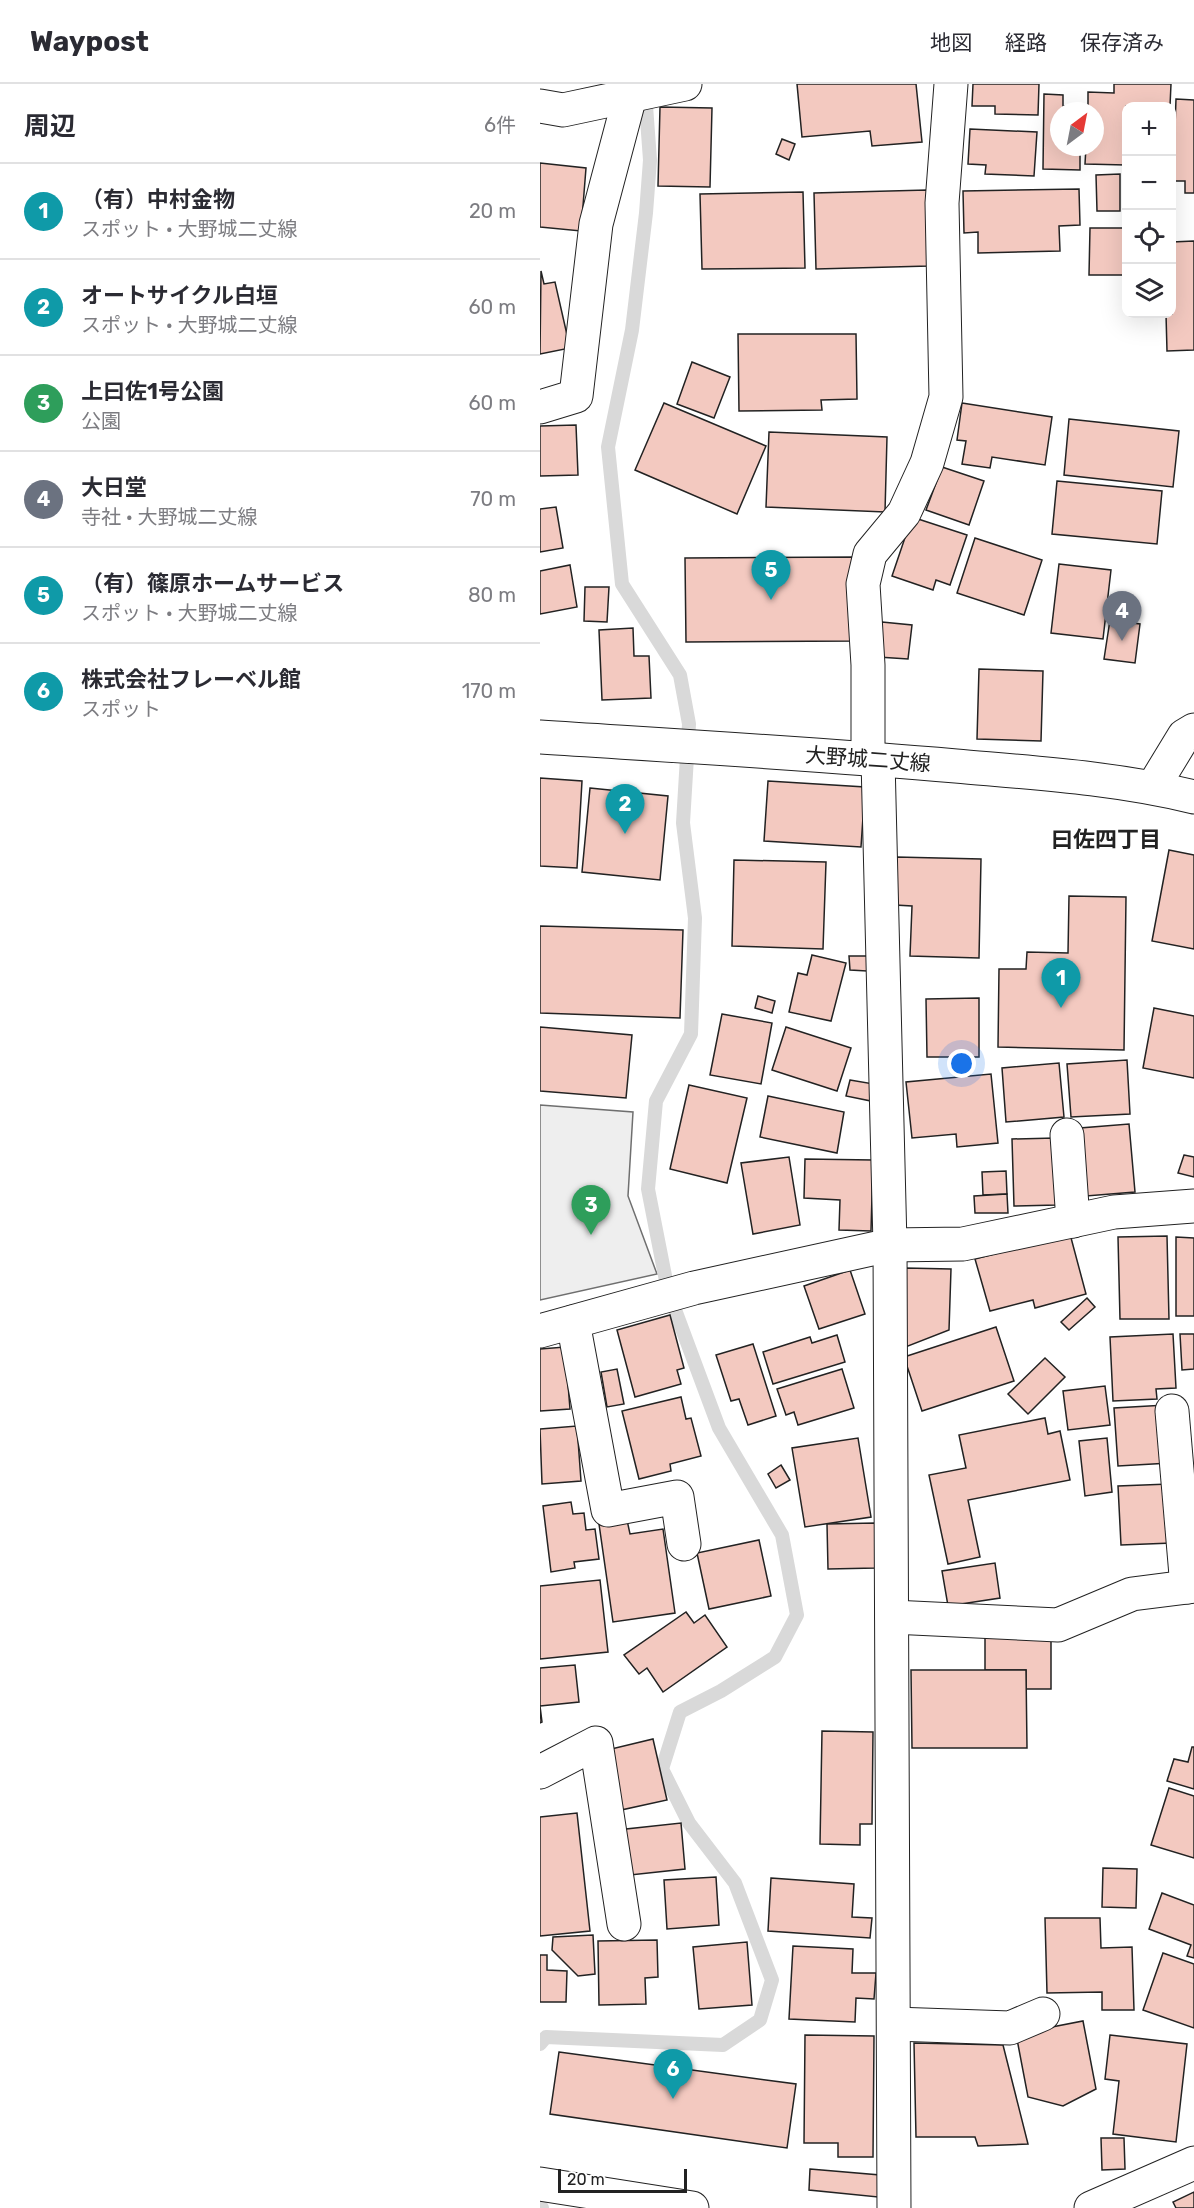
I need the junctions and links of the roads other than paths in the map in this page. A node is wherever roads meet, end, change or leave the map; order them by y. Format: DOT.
graph roads {
  1 [pos="685,84"];
  2 [pos="951,84"];
  3 [pos="589,94"];
  4 [pos="630,96"];
  5 [pos="540,106"];
  6 [pos="540,407"];
  7 [pos="1194,730"];
  8 [pos="540,737"];
  9 [pos="873,759"];
  10 [pos="1153,787"];
  11 [pos="1194,797"];
  12 [pos="1067,1135"];
  13 [pos="1194,1206"];
  14 [pos="1073,1221"];
  15 [pos="890,1245"];
  16 [pos="573,1322"];
  17 [pos="540,1330"];
  18 [pos="1172,1412"];
  19 [pos="684,1544"];
  20 [pos="1190,1587"];
  21 [pos="892,1617"];
  22 [pos="540,1772"];
  23 [pos="624,1924"];
  24 [pos="1043,2014"];
  25 [pos="894,2024"];
  26 [pos="1194,2163"];
  27 [pos="540,2184"];
  28 [pos="692,2208"];
  29 [pos="894,2208"];
  30 [pos="1091,2208"];
  1 -- 4 [label="street"];
  2 -- 9 [label="street"];
  3 -- 4 [label="street"];
  3 -- 5 [label="street"];
  4 -- 6 [label="street"];
  7 -- 10 [label="street"];
  8 -- 9 [label="street, 大野城二丈線"];
  9 -- 10 [label="street, 大野城二丈線"];
  9 -- 15 [label="street"];
  10 -- 11 [label="street, 大野城二丈線"];
  12 -- 14 [label="street"];
  13 -- 14 [label="street"];
  14 -- 15 [label="street"];
  15 -- 16 [label="street"];
  15 -- 21 [label="street"];
  16 -- 17 [label="street"];
  16 -- 19 [label="street"];
  18 -- 20 [label="street"];
  20 -- 21 [label="street"];
  21 -- 25 [label="street"];
  22 -- 23 [label="street"];
  24 -- 25 [label="street"];
  25 -- 29 [label="street"];
  26 -- 30 [label="street"];
  27 -- 28 [label="street"];
}
